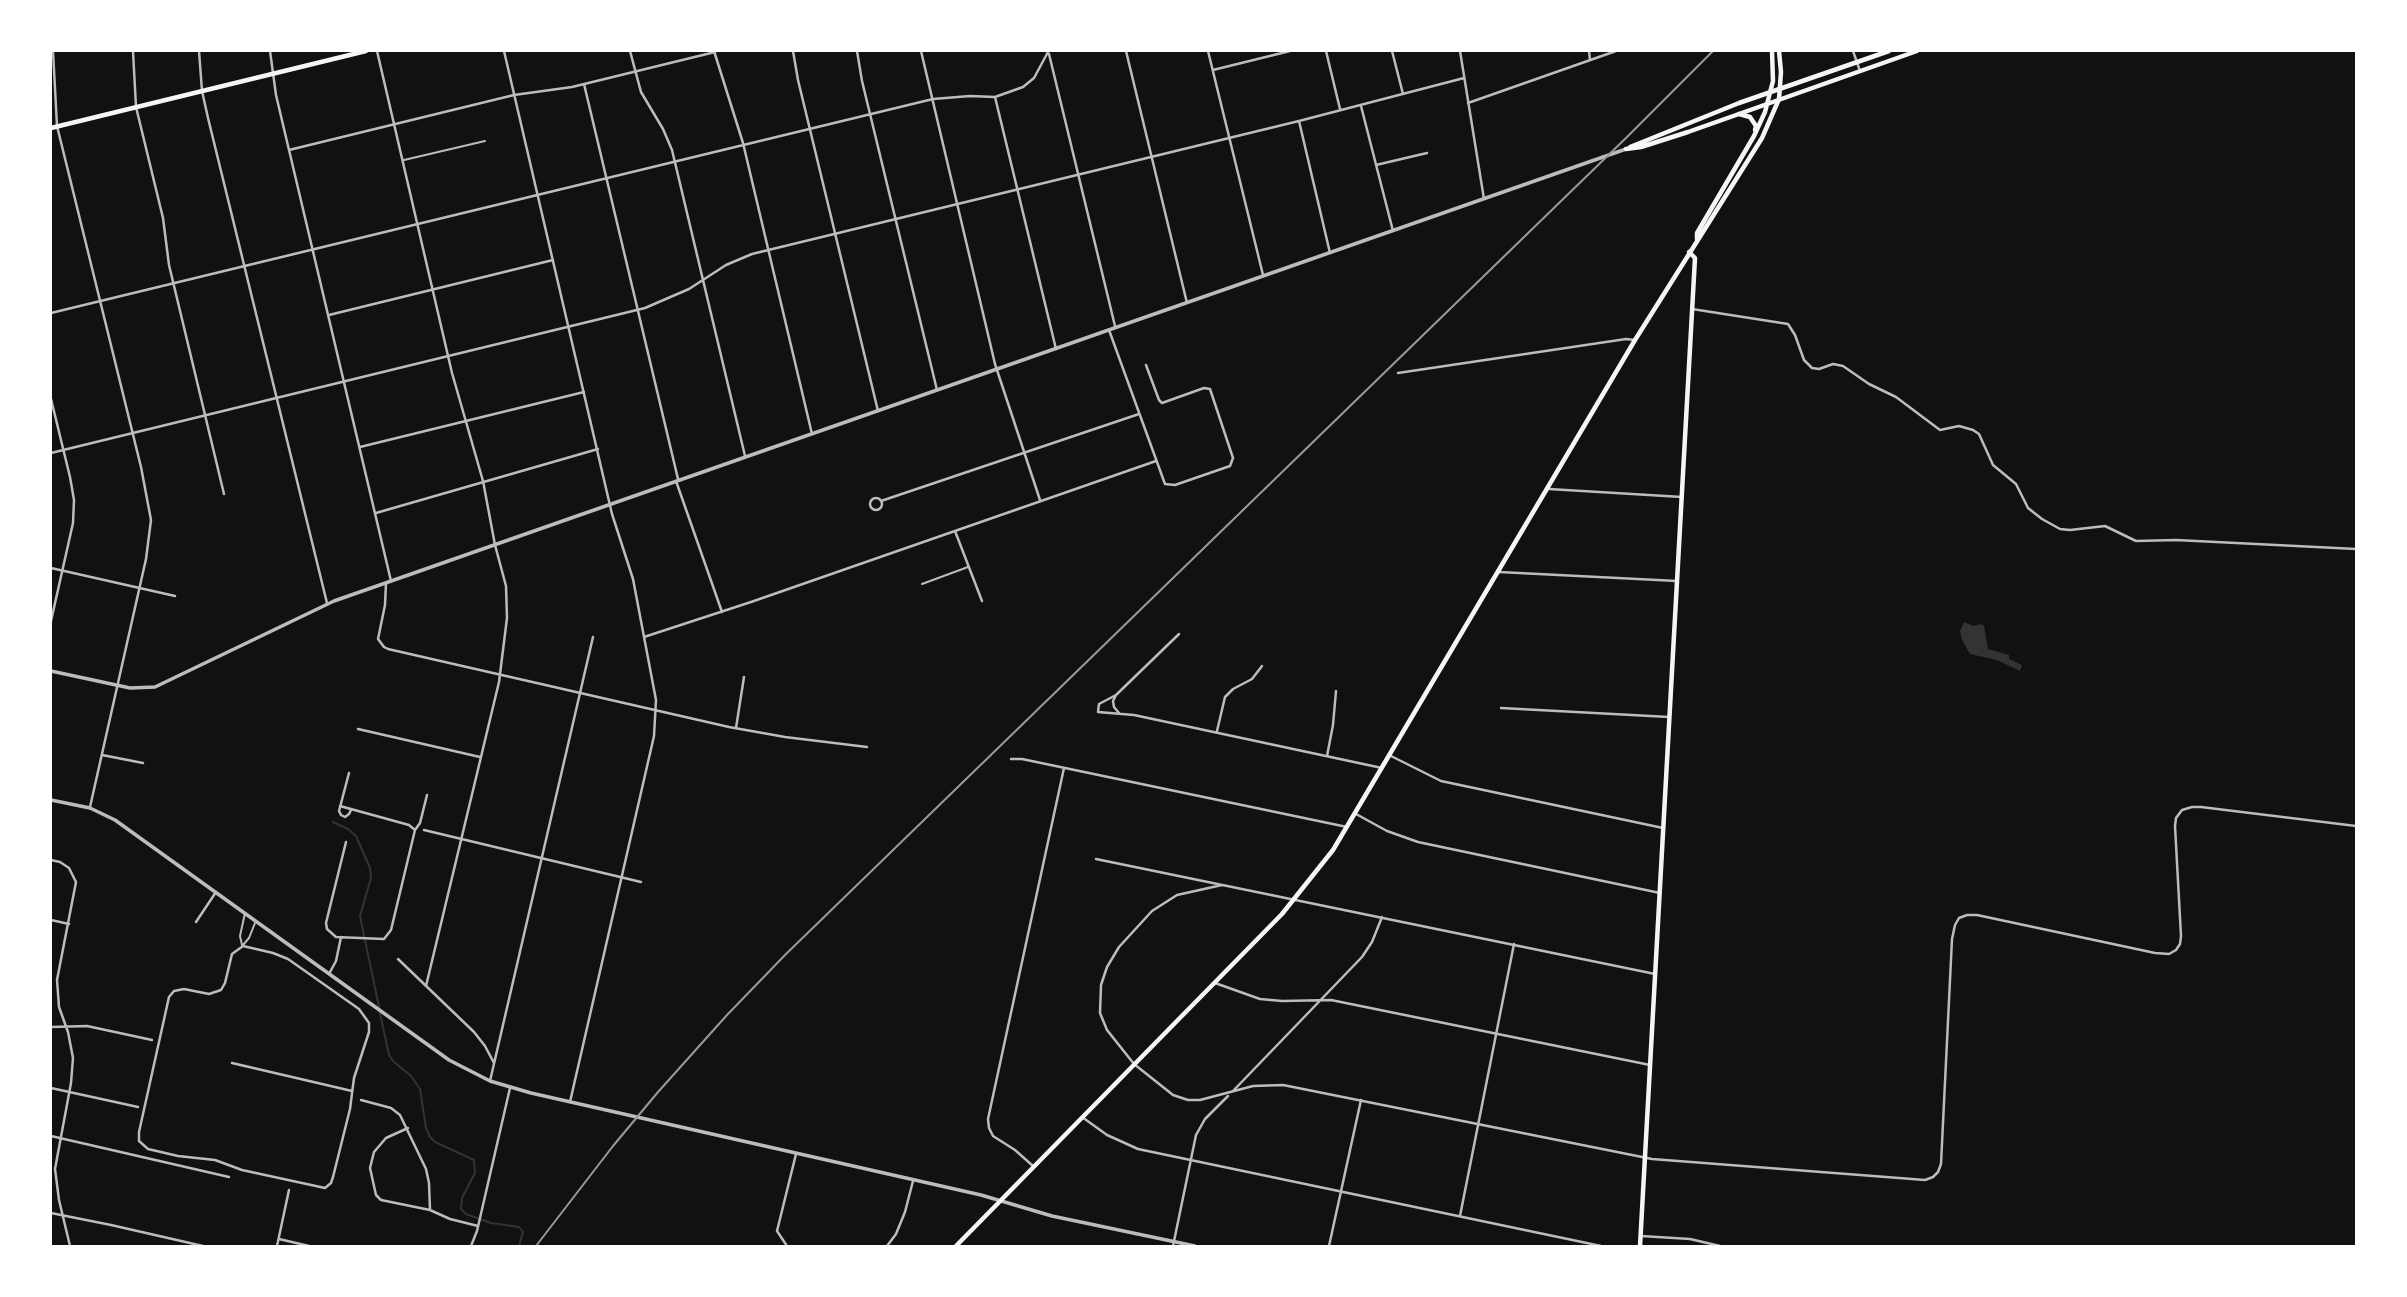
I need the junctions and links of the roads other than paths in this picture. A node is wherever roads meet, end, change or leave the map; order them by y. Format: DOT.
graph roads {
  1 [pos="53,51"];
  2 [pos="133,51"];
  3 [pos="199,51"];
  4 [pos="270,51"];
  5 [pos="366,51"];
  6 [pos="377,51"];
  7 [pos="503,51"];
  8 [pos="630,51"];
  9 [pos="715,51"];
  10 [pos="793,51"];
  11 [pos="858,51"];
  12 [pos="921,51"];
  13 [pos="1048,51"];
  14 [pos="1126,51"];
  15 [pos="1208,51"];
  16 [pos="1290,51"];
  17 [pos="1326,51"];
  18 [pos="1392,51"];
  19 [pos="1460,51"];
  20 [pos="1589,51"];
  21 [pos="1616,51"];
  22 [pos="1772,51"];
  23 [pos="1779,51"];
  24 [pos="1853,51"];
  25 [pos="1889,51"];
  26 [pos="1917,51"];
  27 [pos="1590,60"];
  28 [pos="1857,62"];
  29 [pos="1213,70"];
  30 [pos="635,72"];
  31 [pos="1860,72"];
  32 [pos="271,74"];
  33 [pos="1464,78"];
  34 [pos="584,84"];
  35 [pos="1780,89"];
  36 [pos="202,91"];
  37 [pos="1770,92"];
  38 [pos="1402,94"];
  39 [pos="514,95"];
  40 [pos="995,97"];
  41 [pos="930,99"];
  42 [pos="1779,99"];
  43 [pos="1468,103"];
  44 [pos="1768,104"];
  45 [pos="1361,106"];
  46 [pos="136,107"];
  47 [pos="1340,110"];
  48 [pos="870,114"];
  49 [pos="1739,114"];
  50 [pos="1299,121"];
  51 [pos="395,124"];
  52 [pos="57,126"];
  53 [pos="51,128"];
  54 [pos="809,130"];
  55 [pos="1754,136"];
  56 [pos="1229,138"];
  57 [pos="485,141"];
  58 [pos="743,145"];
  59 [pos="1626,149"];
  60 [pos="289,150"];
  61 [pos="1427,152"];
  62 [pos="1152,157"];
  63 [pos="403,160"];
  64 [pos="675,161"];
  65 [pos="1376,165"];
  66 [pos="1078,174"];
  67 [pos="606,178"];
  68 [pos="1017,189"];
  69 [pos="538,194"];
  70 [pos="1484,199"];
  71 [pos="956,204"];
  72 [pos="895,219"];
  73 [pos="419,223"];
  74 [pos="1393,231"];
  75 [pos="835,234"];
  76 [pos="1697,240"];
  77 [pos="312,249"];
  78 [pos="768,250"];
  79 [pos="1689,252"];
  80 [pos="1330,253"];
  81 [pos="553,260"];
  82 [pos="244,266"];
  83 [pos="1263,276"];
  84 [pos="703,280"];
  85 [pos="173,283"];
  86 [pos="434,289"];
  87 [pos="100,301"];
  88 [pos="1187,303"];
  89 [pos="1692,309"];
  90 [pos="638,310"];
  91 [pos="51,313"];
  92 [pos="328,315"];
  93 [pos="569,327"];
  94 [pos="1115,328"];
  95 [pos="1109,330"];
  96 [pos="1635,340"];
  97 [pos="1056,349"];
  98 [pos="449,356"];
  99 [pos="1146,365"];
  100 [pos="997,369"];
  101 [pos="1398,373"];
  102 [pos="344,382"];
  103 [pos="937,390"];
  104 [pos="584,392"];
  105 [pos="276,397"];
  106 [pos="51,399"];
  107 [pos="878,411"];
  108 [pos="1139,414"];
  109 [pos="204,415"];
  110 [pos="465,422"];
  111 [pos="132,433"];
  112 [pos="812,434"];
  113 [pos="359,447"];
  114 [pos="598,449"];
  115 [pos="63,450"];
  116 [pos="1025,452"];
  117 [pos="51,453"];
  118 [pos="746,457"];
  119 [pos="1156,461"];
  120 [pos="677,481"];
  121 [pos="483,482"];
  122 [pos="1548,489"];
  123 [pos="224,494"];
  124 [pos="1682,497"];
  125 [pos="881,502"];
  126 [pos="1041,502"];
  127 [pos="610,504"];
  128 [pos="375,513"];
  129 [pos="955,531"];
  130 [pos="495,545"];
  131 [pos="2356,549"];
  132 [pos="969,567"];
  133 [pos="51,568"];
  134 [pos="62,570"];
  135 [pos="1499,572"];
  136 [pos="1677,581"];
  137 [pos="388,582"];
  138 [pos="922,584"];
  139 [pos="140,588"];
  140 [pos="175,596"];
  141 [pos="982,601"];
  142 [pos="327,604"];
  143 [pos="722,612"];
  144 [pos="51,621"];
  145 [pos="1179,634"];
  146 [pos="593,637"];
  147 [pos="644,637"];
  148 [pos="1262,666"];
  149 [pos="51,671"];
  150 [pos="500,674"];
  151 [pos="744,677"];
  152 [pos="118,686"];
  153 [pos="1336,691"];
  154 [pos="580,692"];
  155 [pos="1115,695"];
  156 [pos="1501,708"];
  157 [pos="656,709"];
  158 [pos="1119,713"];
  159 [pos="1669,717"];
  160 [pos="736,728"];
  161 [pos="358,729"];
  162 [pos="1217,732"];
  163 [pos="867,747"];
  164 [pos="102,755"];
  165 [pos="1390,755"];
  166 [pos="1327,756"];
  167 [pos="480,757"];
  168 [pos="1011,759"];
  169 [pos="143,763"];
  170 [pos="1063,768"];
  171 [pos="1382,768"];
  172 [pos="349,773"];
  173 [pos="427,795"];
  174 [pos="51,800"];
  175 [pos="340,806"];
  176 [pos="90,808"];
  177 [pos="351,810"];
  178 [pos="1356,814"];
  179 [pos="2356,826"];
  180 [pos="1347,827"];
  181 [pos="1663,828"];
  182 [pos="415,831"];
  183 [pos="424,831"];
  184 [pos="461,840"];
  185 [pos="346,842"];
  186 [pos="541,858"];
  187 [pos="1096,859"];
  188 [pos="51,860"];
  189 [pos="622,877"];
  190 [pos="641,882"];
  191 [pos="1222,885"];
  192 [pos="216,892"];
  193 [pos="1660,893"];
  194 [pos="1295,900"];
  195 [pos="245,913"];
  196 [pos="1382,917"];
  197 [pos="51,920"];
  198 [pos="256,921"];
  199 [pos="196,922"];
  200 [pos="69,924"];
  201 [pos="341,937"];
  202 [pos="1514,944"];
  203 [pos="243,946"];
  204 [pos="398,959"];
  205 [pos="329,974"];
  206 [pos="1655,974"];
  207 [pos="51,979"];
  208 [pos="57,980"];
  209 [pos="1214,982"];
  210 [pos="426,986"];
  211 [pos="1319,1000"];
  212 [pos="65,1026"];
  213 [pos="51,1027"];
  214 [pos="1496,1035"];
  215 [pos="152,1040"];
  216 [pos="232,1063"];
  217 [pos="494,1063"];
  218 [pos="1134,1064"];
  219 [pos="1650,1065"];
  220 [pos="490,1081"];
  221 [pos="51,1088"];
  222 [pos="510,1088"];
  223 [pos="352,1090"];
  224 [pos="69,1092"];
  225 [pos="1231,1093"];
  226 [pos="361,1100"];
  227 [pos="1361,1100"];
  228 [pos="570,1101"];
  229 [pos="138,1107"];
  230 [pos="1082,1117"];
  231 [pos="1480,1124"];
  232 [pos="408,1128"];
  233 [pos="51,1136"];
  234 [pos="60,1138"];
  235 [pos="796,1154"];
  236 [pos="1645,1157"];
  237 [pos="1190,1161"];
  238 [pos="1033,1166"];
  239 [pos="229,1177"];
  240 [pos="913,1181"];
  241 [pos="289,1190"];
  242 [pos="1341,1192"];
  243 [pos="1000,1201"];
  244 [pos="430,1210"];
  245 [pos="51,1213"];
  246 [pos="62,1215"];
  247 [pos="1460,1216"];
  248 [pos="479,1221"];
  249 [pos="1641,1236"];
  250 [pos="279,1239"];
  251 [pos="1174,1244"];
  252 [pos="68,1246"];
  253 [pos="203,1246"];
  254 [pos="277,1246"];
  255 [pos="309,1246"];
  256 [pos="471,1246"];
  257 [pos="787,1246"];
  258 [pos="887,1246"];
  259 [pos="956,1246"];
  260 [pos="1195,1246"];
  261 [pos="1329,1246"];
  262 [pos="1601,1246"];
  263 [pos="1640,1246"];
  264 [pos="1720,1246"];
  1 -- 52 [label="street"];
  2 -- 46 [label="street"];
  3 -- 36 [label="street"];
  4 -- 32 [label="street"];
  5 -- 32 [label="main road"];
  6 -- 51 [label="street"];
  7 -- 39 [label="street"];
  8 -- 30 [label="street"];
  9 -- 30 [label="street"];
  9 -- 58 [label="street"];
  10 -- 54 [label="street"];
  11 -- 48 [label="street"];
  12 -- 41 [label="street"];
  13 -- 40 [label="street"];
  13 -- 66 [label="street"];
  14 -- 62 [label="street"];
  15 -- 29 [label="street"];
  16 -- 29 [label="street"];
  17 -- 47 [label="street"];
  18 -- 38 [label="street"];
  19 -- 33 [label="street"];
  20 -- 27 [label="street"];
  21 -- 27 [label="street"];
  22 -- 37 [label="main road"];
  23 -- 35 [label="main road"];
  24 -- 28 [label="street"];
  25 -- 28 [label="main road"];
  26 -- 31 [label="main road"];
  27 -- 43 [label="street"];
  28 -- 31 [label="street"];
  28 -- 35 [label="main road"];
  29 -- 56 [label="street"];
  30 -- 34 [label="street"];
  30 -- 64 [label="street"];
  31 -- 42 [label="main road"];
  32 -- 36 [label="main road"];
  32 -- 60 [label="street"];
  33 -- 38 [label="street"];
  33 -- 43 [label="street"];
  34 -- 39 [label="street"];
  34 -- 67 [label="street"];
  35 -- 37 [label="main road"];
  35 -- 42 [label="main road"];
  36 -- 46 [label="main road"];
  36 -- 82 [label="street"];
  37 -- 44 [label="main road"];
  37 -- 59 [label="main road"];
  38 -- 45 [label="street"];
  39 -- 51 [label="street"];
  39 -- 69 [label="street"];
  40 -- 41 [label="street"];
  40 -- 68 [label="street"];
  41 -- 48 [label="street"];
  41 -- 71 [label="street"];
  42 -- 44 [label="main road"];
  42 -- 76 [label="main road"];
  43 -- 70 [label="street"];
  44 -- 49 [label="main road"];
  44 -- 55 [label="main road"];
  45 -- 47 [label="street"];
  45 -- 65 [label="street"];
  46 -- 52 [label="main road"];
  46 -- 85 [label="street"];
  47 -- 50 [label="street"];
  48 -- 54 [label="street"];
  48 -- 72 [label="street"];
  49 -- 55 [label="main road"];
  49 -- 59 [label="main road"];
  50 -- 56 [label="street"];
  50 -- 80 [label="street"];
  51 -- 60 [label="street"];
  51 -- 63 [label="street"];
  52 -- 53 [label="main road"];
  52 -- 87 [label="street"];
  54 -- 58 [label="street"];
  54 -- 75 [label="street"];
  55 -- 76 [label="main road"];
  56 -- 62 [label="street"];
  56 -- 83 [label="street"];
  57 -- 63 [label="lane"];
  58 -- 64 [label="street"];
  58 -- 78 [label="street"];
  59 -- 70 [label="street"];
  60 -- 77 [label="street"];
  61 -- 65 [label="street"];
  62 -- 66 [label="street"];
  62 -- 88 [label="street"];
  63 -- 73 [label="street"];
  64 -- 67 [label="street"];
  64 -- 84 [label="street"];
  65 -- 74 [label="street"];
  66 -- 68 [label="street"];
  66 -- 94 [label="street"];
  67 -- 69 [label="street"];
  67 -- 90 [label="street"];
  68 -- 71 [label="street"];
  68 -- 97 [label="street"];
  69 -- 73 [label="street"];
  69 -- 81 [label="street"];
  70 -- 74 [label="street"];
  71 -- 72 [label="street"];
  71 -- 100 [label="street"];
  72 -- 75 [label="street"];
  72 -- 103 [label="street"];
  73 -- 77 [label="street"];
  73 -- 86 [label="street"];
  74 -- 80 [label="street"];
  75 -- 78 [label="street"];
  75 -- 107 [label="street"];
  76 -- 79 [label="main road"];
  77 -- 82 [label="street"];
  77 -- 92 [label="street"];
  78 -- 84 [label="street"];
  78 -- 112 [label="street"];
  79 -- 89 [label="main road"];
  79 -- 96 [label="main road"];
  80 -- 83 [label="street"];
  81 -- 86 [label="street"];
  81 -- 93 [label="street"];
  82 -- 85 [label="street"];
  82 -- 105 [label="street"];
  83 -- 88 [label="street"];
  84 -- 90 [label="street"];
  84 -- 118 [label="street"];
  85 -- 87 [label="street"];
  85 -- 109 [label="street"];
  86 -- 92 [label="street"];
  86 -- 98 [label="street"];
  87 -- 91 [label="street"];
  87 -- 111 [label="street"];
  88 -- 94 [label="street"];
  89 -- 124 [label="main road"];
  89 -- 131 [label="street"];
  90 -- 93 [label="street"];
  90 -- 120 [label="street"];
  92 -- 102 [label="street"];
  93 -- 98 [label="street"];
  93 -- 104 [label="street"];
  94 -- 95 [label="street"];
  95 -- 97 [label="street"];
  95 -- 108 [label="street"];
  96 -- 101 [label="street"];
  96 -- 122 [label="main road"];
  97 -- 100 [label="street"];
  98 -- 102 [label="street"];
  98 -- 110 [label="street"];
  99 -- 119 [label="street"];
  100 -- 103 [label="street"];
  100 -- 116 [label="street"];
  102 -- 105 [label="street"];
  102 -- 113 [label="street"];
  103 -- 107 [label="street"];
  104 -- 110 [label="street"];
  104 -- 114 [label="street"];
  105 -- 109 [label="street"];
  105 -- 142 [label="street"];
  106 -- 115 [label="street"];
  107 -- 112 [label="street"];
  108 -- 116 [label="street"];
  108 -- 119 [label="street"];
  109 -- 111 [label="street"];
  109 -- 123 [label="street"];
  110 -- 113 [label="street"];
  110 -- 121 [label="street"];
  111 -- 115 [label="street"];
  111 -- 139 [label="street"];
  112 -- 118 [label="street"];
  113 -- 128 [label="street"];
  114 -- 121 [label="street"];
  114 -- 127 [label="street"];
  115 -- 117 [label="street"];
  115 -- 134 [label="street"];
  116 -- 125 [label="street"];
  116 -- 126 [label="street"];
  118 -- 120 [label="street"];
  119 -- 126 [label="street"];
  120 -- 127 [label="street"];
  120 -- 143 [label="street"];
  121 -- 128 [label="street"];
  121 -- 130 [label="street"];
  122 -- 124 [label="street"];
  122 -- 135 [label="main road"];
  124 -- 136 [label="main road"];
  126 -- 129 [label="street"];
  127 -- 130 [label="street"];
  127 -- 147 [label="street"];
  128 -- 137 [label="street"];
  129 -- 132 [label="street"];
  129 -- 143 [label="street"];
  130 -- 137 [label="street"];
  130 -- 150 [label="street"];
  132 -- 138 [label="lane"];
  132 -- 141 [label="street"];
  133 -- 134 [label="street"];
  134 -- 139 [label="street"];
  134 -- 144 [label="street"];
  135 -- 136 [label="street"];
  135 -- 165 [label="main road"];
  136 -- 159 [label="main road"];
  137 -- 142 [label="street"];
  137 -- 150 [label="street"];
  139 -- 140 [label="street"];
  139 -- 152 [label="street"];
  142 -- 152 [label="street"];
  143 -- 147 [label="street"];
  145 -- 155 [label="street"];
  146 -- 154 [label="street"];
  147 -- 157 [label="street"];
  148 -- 162 [label="street"];
  149 -- 152 [label="street"];
  150 -- 154 [label="street"];
  150 -- 167 [label="street"];
  151 -- 160 [label="street"];
  152 -- 164 [label="street"];
  153 -- 166 [label="street"];
  154 -- 157 [label="street"];
  154 -- 186 [label="street"];
  155 -- 158 [label="street"];
  155 -- 158 [label="street"];
  156 -- 159 [label="street"];
  157 -- 160 [label="street"];
  157 -- 189 [label="street"];
  158 -- 162 [label="street"];
  159 -- 181 [label="main road"];
  160 -- 163 [label="street"];
  161 -- 167 [label="street"];
  162 -- 166 [label="street"];
  164 -- 169 [label="street"];
  164 -- 176 [label="street"];
  165 -- 171 [label="main road"];
  165 -- 181 [label="street"];
  166 -- 171 [label="street"];
  167 -- 184 [label="street"];
  168 -- 170 [label="street"];
  170 -- 180 [label="street"];
  170 -- 238 [label="street"];
  171 -- 178 [label="main road"];
  172 -- 175 [label="street"];
  173 -- 182 [label="street"];
  174 -- 176 [label="street"];
  175 -- 177 [label="street"];
  175 -- 177 [label="street"];
  176 -- 192 [label="street"];
  177 -- 182 [label="street"];
  178 -- 180 [label="main road"];
  178 -- 193 [label="street"];
  179 -- 236 [label="street"];
  180 -- 194 [label="main road"];
  181 -- 193 [label="main road"];
  182 -- 201 [label="street"];
  183 -- 184 [label="street"];
  184 -- 186 [label="street"];
  184 -- 210 [label="street"];
  185 -- 201 [label="street"];
  186 -- 189 [label="street"];
  186 -- 217 [label="street"];
  187 -- 191 [label="street"];
  188 -- 200 [label="street"];
  189 -- 190 [label="street"];
  189 -- 228 [label="street"];
  191 -- 194 [label="street"];
  191 -- 218 [label="street"];
  192 -- 195 [label="street"];
  192 -- 199 [label="street"];
  193 -- 206 [label="main road"];
  194 -- 196 [label="street"];
  194 -- 209 [label="main road"];
  195 -- 198 [label="street"];
  195 -- 203 [label="lane"];
  196 -- 202 [label="street"];
  196 -- 211 [label="street"];
  197 -- 200 [label="street"];
  198 -- 203 [label="lane"];
  198 -- 205 [label="street"];
  200 -- 208 [label="street"];
  201 -- 205 [label="street"];
  202 -- 206 [label="street"];
  202 -- 214 [label="street"];
  203 -- 223 [label="street"];
  203 -- 223 [label="street"];
  204 -- 210 [label="street"];
  205 -- 220 [label="street"];
  206 -- 219 [label="main road"];
  207 -- 208 [label="street"];
  208 -- 212 [label="street"];
  209 -- 211 [label="street"];
  209 -- 218 [label="main road"];
  210 -- 217 [label="street"];
  211 -- 214 [label="street"];
  211 -- 225 [label="street"];
  212 -- 213 [label="street"];
  212 -- 215 [label="street"];
  212 -- 224 [label="street"];
  214 -- 219 [label="street"];
  214 -- 231 [label="street"];
  216 -- 223 [label="street"];
  217 -- 220 [label="street"];
  218 -- 225 [label="street"];
  218 -- 230 [label="main road"];
  219 -- 236 [label="main road"];
  220 -- 222 [label="street"];
  221 -- 224 [label="street"];
  222 -- 228 [label="street"];
  222 -- 248 [label="street"];
  224 -- 229 [label="street"];
  224 -- 234 [label="street"];
  225 -- 227 [label="street"];
  225 -- 237 [label="street"];
  226 -- 232 [label="street"];
  227 -- 231 [label="street"];
  227 -- 242 [label="street"];
  228 -- 235 [label="street"];
  230 -- 237 [label="street"];
  230 -- 238 [label="main road"];
  231 -- 236 [label="street"];
  231 -- 247 [label="street"];
  232 -- 244 [label="street"];
  232 -- 244 [label="street"];
  233 -- 234 [label="street"];
  234 -- 239 [label="street"];
  234 -- 246 [label="street"];
  235 -- 240 [label="street"];
  235 -- 257 [label="street"];
  236 -- 249 [label="main road"];
  237 -- 242 [label="street"];
  237 -- 251 [label="street"];
  238 -- 243 [label="main road"];
  240 -- 243 [label="street"];
  240 -- 258 [label="street"];
  241 -- 250 [label="street"];
  242 -- 247 [label="street"];
  242 -- 261 [label="street"];
  243 -- 251 [label="street"];
  243 -- 259 [label="main road"];
  244 -- 248 [label="street"];
  245 -- 246 [label="street"];
  246 -- 252 [label="street"];
  246 -- 253 [label="street"];
  247 -- 262 [label="street"];
  248 -- 256 [label="street"];
  249 -- 263 [label="main road"];
  249 -- 264 [label="street"];
  250 -- 254 [label="street"];
  250 -- 255 [label="street"];
  251 -- 260 [label="street"];
}
